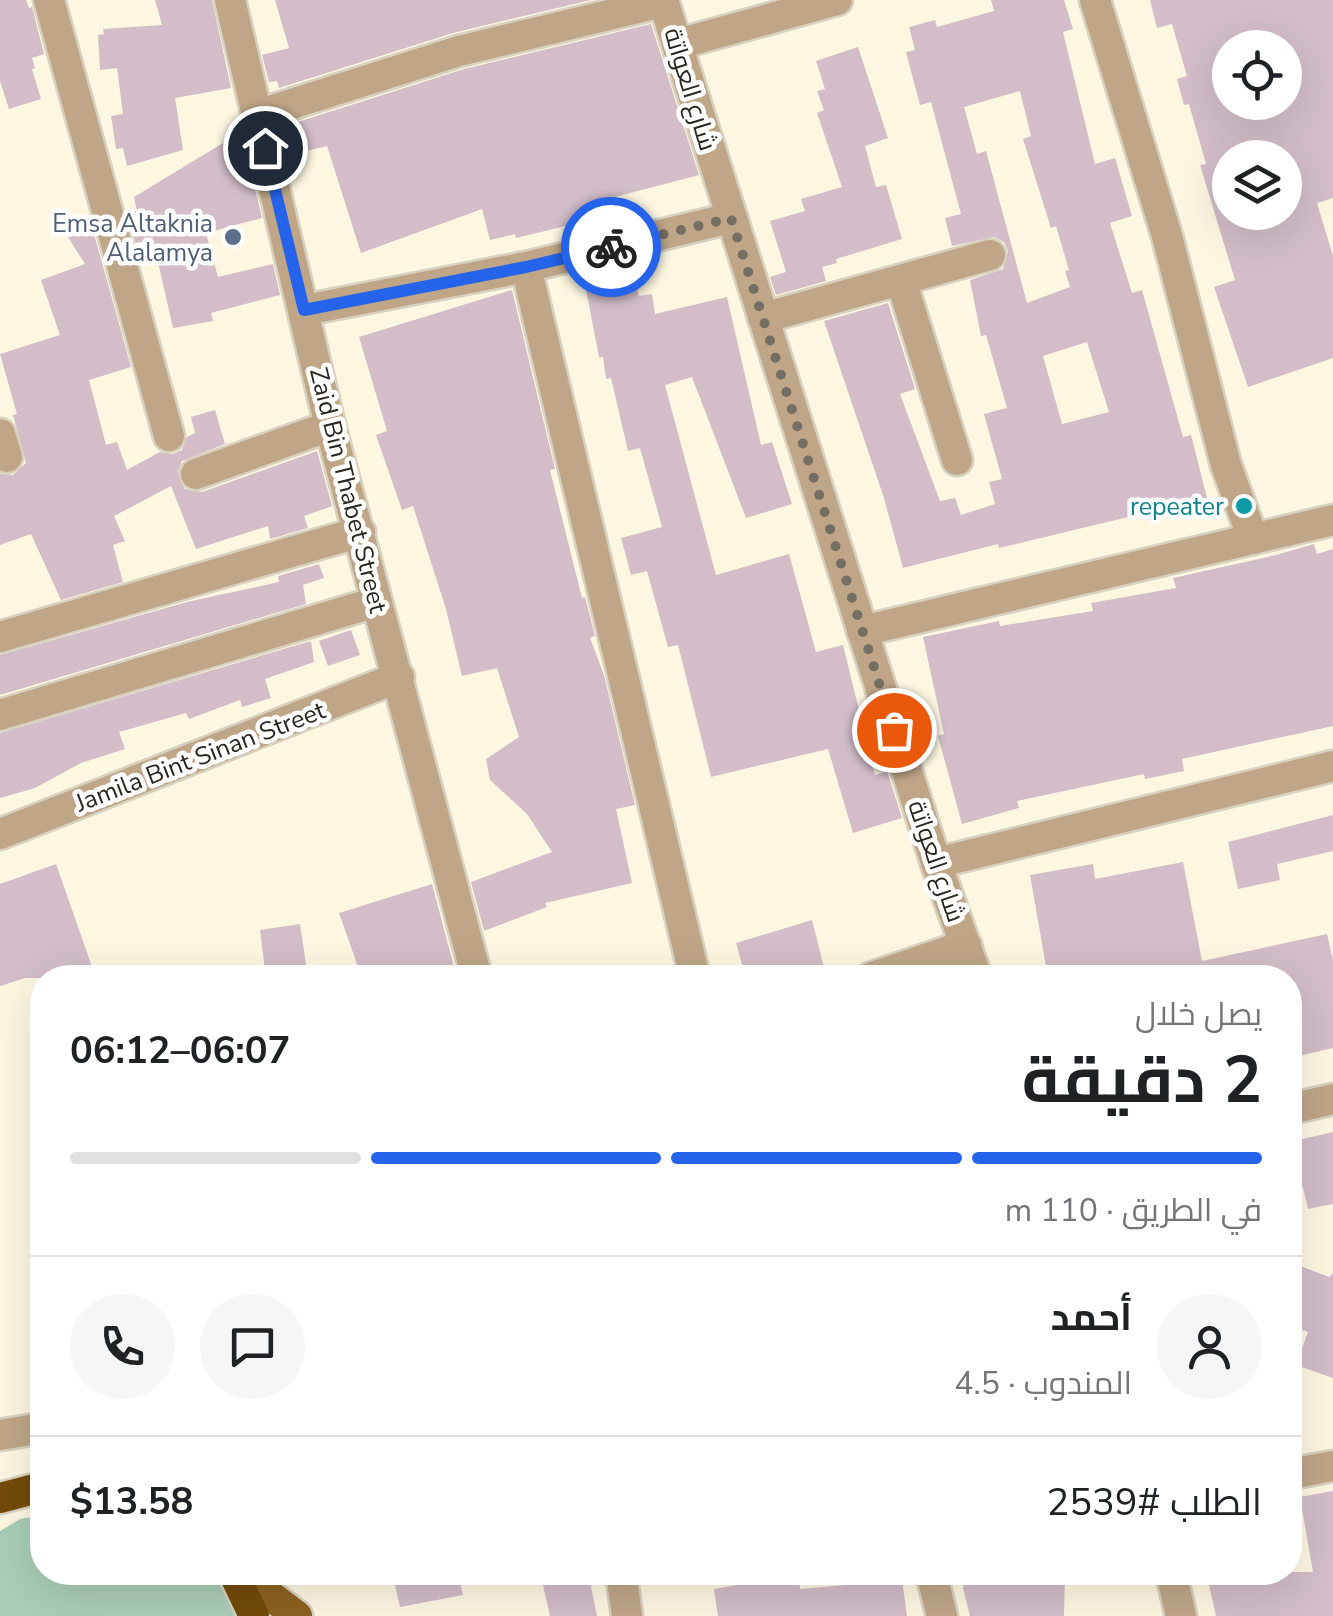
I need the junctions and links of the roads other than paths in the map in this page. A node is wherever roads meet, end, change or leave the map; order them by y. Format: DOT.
graph roads {
  1 [pos="49,0"];
  2 [pos="230,0"];
  3 [pos="836,0"];
  4 [pos="1095,0"];
  5 [pos="663,1"];
  6 [pos="678,44"];
  7 [pos="257,115"];
  8 [pos="731,218"];
  9 [pos="990,256"];
  10 [pos="526,267"];
  11 [pos="901,280"];
  12 [pos="304,310"];
  13 [pos="763,318"];
  14 [pos="330,426"];
  15 [pos="169,436"];
  16 [pos="957,460"];
  17 [pos="196,474"];
  18 [pos="1333,520"];
  19 [pos="360,532"];
  20 [pos="1254,539"];
  21 [pos="376,602"];
  22 [pos="862,631"];
  23 [pos="0,636"];
  24 [pos="399,678"];
  25 [pos="0,714"];
  26 [pos="1333,766"];
  27 [pos="0,834"];
  28 [pos="936,863"];
  29 [pos="966,945"];
  30 [pos="475,965"];
  31 [pos="693,965"];
  32 [pos="908,965"];
  33 [pos="973,965"];
  34 [pos="1333,1099"];
  35 [pos="1302,1106"];
  36 [pos="30,1430"];
  37 [pos="0,1434"];
  38 [pos="1333,1466"];
  39 [pos="1302,1472"];
  40 [pos="30,1490"];
  41 [pos="0,1498"];
  42 [pos="241,1585"];
  43 [pos="254,1585"];
  44 [pos="627,1585"];
  45 [pos="934,1585"];
  46 [pos="1174,1585"];
  47 [pos="254,1616"];
  48 [pos="296,1616"];
  49 [pos="628,1616"];
  50 [pos="942,1616"];
  51 [pos="1181,1616"];
  1 -- 15 [label="street"];
  2 -- 7 [label="street, Zaid Bin Thabet Street"];
  3 -- 6 [label="street"];
  4 -- 20 [label="street"];
  5 -- 6 [label="street, شارع العواتة"];
  5 -- 7 [label="street"];
  6 -- 8 [label="street, شارع العواتة"];
  7 -- 12 [label="street, Zaid Bin Thabet Street"];
  8 -- 10 [label="street"];
  8 -- 13 [label="street, شارع العواتة"];
  9 -- 11 [label="street"];
  10 -- 12 [label="street"];
  10 -- 31 [label="street"];
  11 -- 13 [label="street"];
  11 -- 16 [label="street"];
  12 -- 14 [label="street, Zaid Bin Thabet Street"];
  13 -- 22 [label="street, شارع العواتة"];
  14 -- 17 [label="street"];
  14 -- 19 [label="street, Zaid Bin Thabet Street"];
  18 -- 20 [label="street"];
  19 -- 21 [label="street, Zaid Bin Thabet Street"];
  19 -- 23 [label="street"];
  20 -- 22 [label="street"];
  21 -- 24 [label="street, Zaid Bin Thabet Street"];
  21 -- 25 [label="street"];
  22 -- 28 [label="street, شارع العواتة"];
  24 -- 27 [label="street, Jamila Bint Sinan Street"];
  24 -- 30 [label="street, Zaid Bin Thabet Street"];
  26 -- 28 [label="street"];
  28 -- 29 [label="street, شارع العواتة"];
  29 -- 32 [label="street"];
  29 -- 33 [label="street, شارع العواتة"];
  34 -- 35 [label="street"];
  36 -- 37 [label="street"];
  38 -- 39 [label="street"];
  40 -- 41 [label="highway"];
  42 -- 47 [label="highway"];
  43 -- 48 [label="main road"];
  44 -- 49 [label="street"];
  45 -- 50 [label="street"];
  46 -- 51 [label="street"];
}
